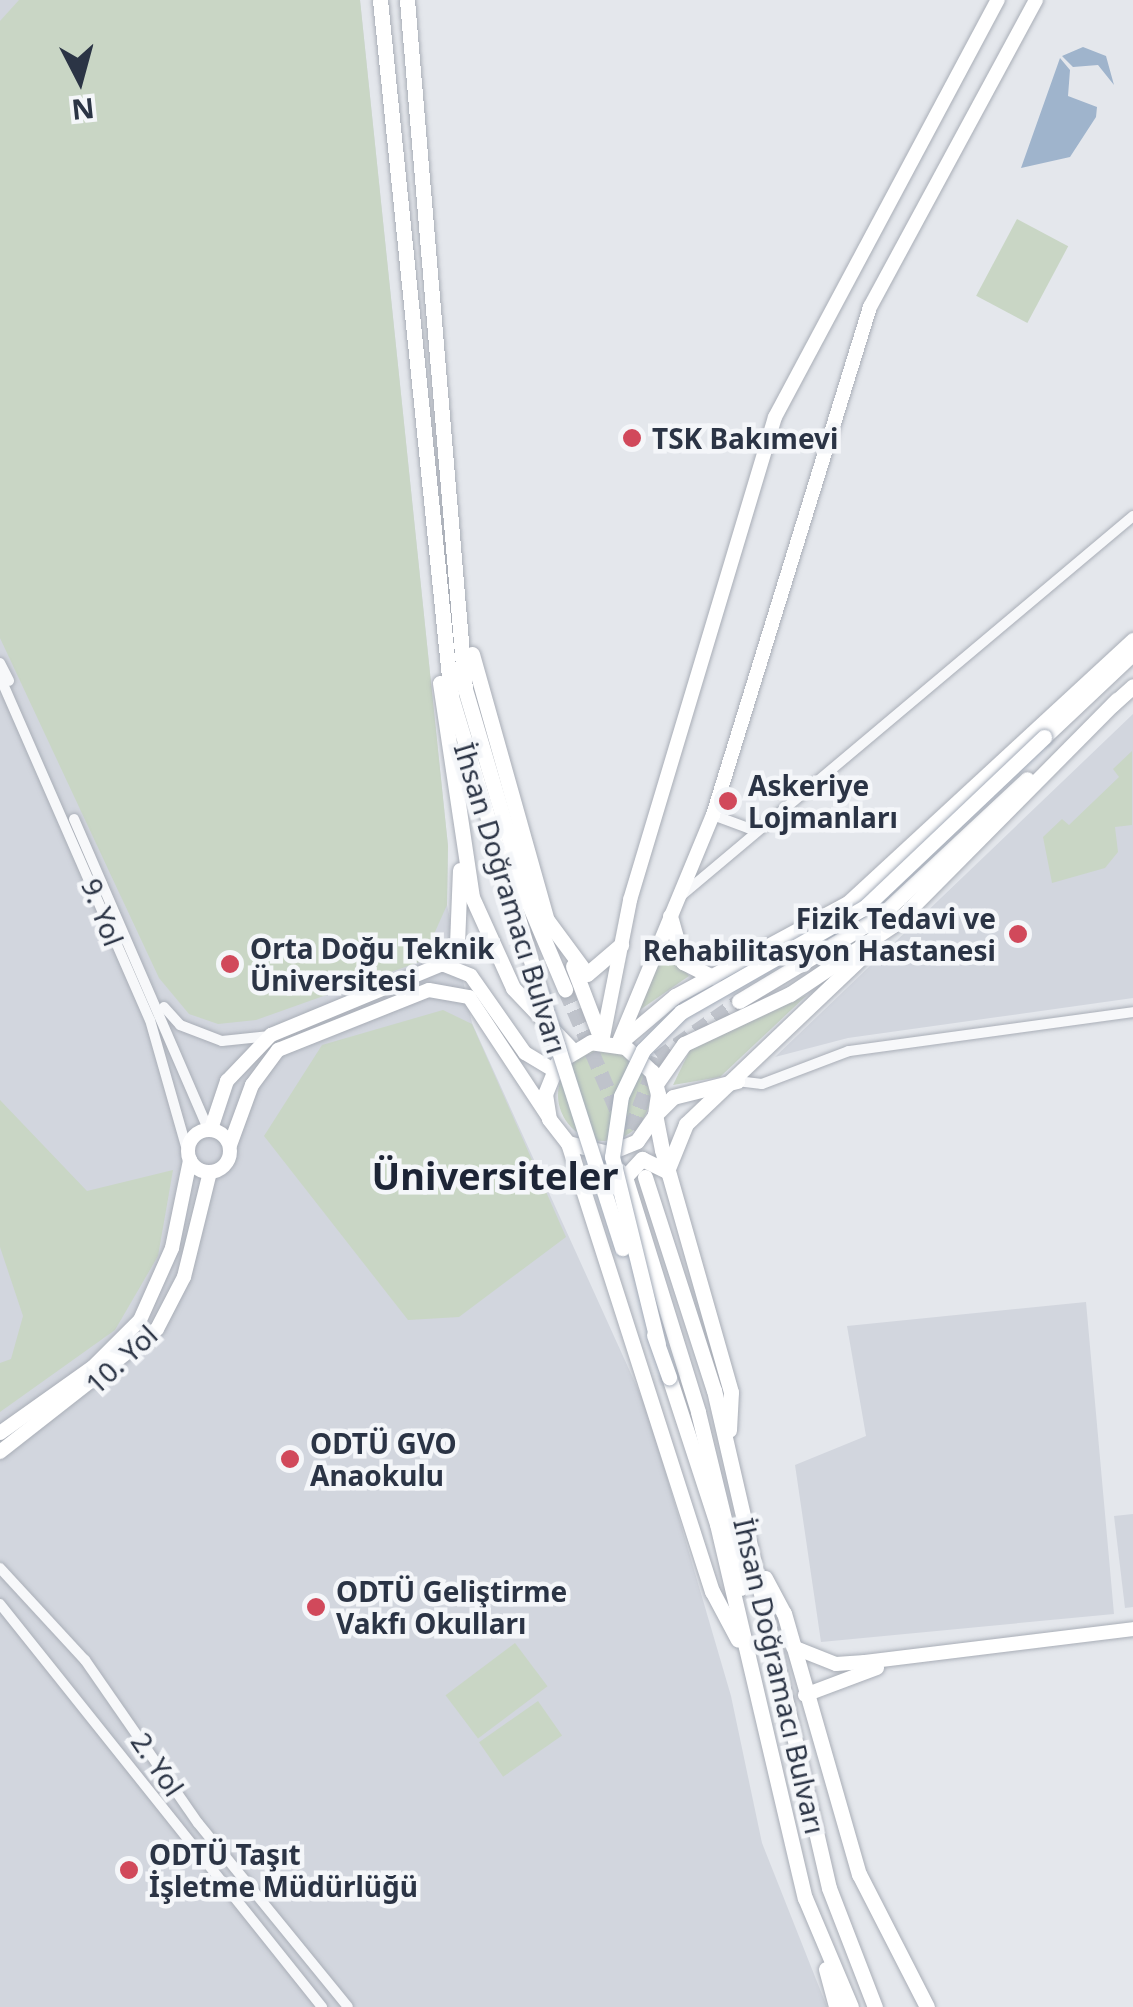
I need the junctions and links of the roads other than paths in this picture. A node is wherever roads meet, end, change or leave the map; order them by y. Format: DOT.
graph roads {
  1 [pos="380,0"];
  2 [pos="407,0"];
  3 [pos="998,0"];
  4 [pos="1030,2"];
  5 [pos="1133,516"];
  6 [pos="430,520"];
  7 [pos="453,536"];
  8 [pos="1133,640"];
  9 [pos="1133,653"];
  10 [pos="0,663"];
  11 [pos="0,677"];
  12 [pos="1133,686"];
  13 [pos="1116,700"];
  14 [pos="713,815"];
  15 [pos="757,831"];
  16 [pos="460,846"];
  17 [pos="673,908"];
  18 [pos="881,935"];
  19 [pos="621,945"];
  20 [pos="442,964"];
  21 [pos="574,966"];
  22 [pos="420,972"];
  23 [pos="713,977"];
  24 [pos="380,988"];
  25 [pos="565,989"];
  26 [pos="429,990"];
  27 [pos="158,1001"];
  28 [pos="739,1001"];
  29 [pos="388,1003"];
  30 [pos="657,1008"];
  31 [pos="1133,1012"];
  32 [pos="271,1036"];
  33 [pos="610,1043"];
  34 [pos="684,1044"];
  35 [pos="572,1050"];
  36 [pos="552,1070"];
  37 [pos="738,1080"];
  38 [pos="656,1084"];
  39 [pos="655,1115"];
  40 [pos="549,1119"];
  41 [pos="210,1130"];
  42 [pos="568,1143"];
  43 [pos="230,1146"];
  44 [pos="598,1154"];
  45 [pos="189,1156"];
  46 [pos="667,1171"];
  47 [pos="210,1172"];
  48 [pos="625,1177"];
  49 [pos="645,1177"];
  50 [pos="658,1344"];
  51 [pos="0,1433"];
  52 [pos="728,1449"];
  53 [pos="0,1452"];
  54 [pos="756,1561"];
  55 [pos="0,1568"];
  56 [pos="0,1604"];
  57 [pos="1133,1629"];
  58 [pos="793,1648"];
  59 [pos="747,1656"];
  60 [pos="922,1658"];
  61 [pos="806,1695"];
  62 [pos="151,1750"];
  63 [pos="129,1764"];
  64 [pos="163,1769"];
  65 [pos="772,1770"];
  66 [pos="144,1782"];
  67 [pos="805,1898"];
  68 [pos="334,1991"];
  69 [pos="322,2004"];
  70 [pos="348,2007"];
  71 [pos="836,2007"];
  72 [pos="852,2007"];
  73 [pos="875,2007"];
  74 [pos="927,2007"];
  1 -- 6 [label="main road, İhsan Doğramacı Bulvarı"];
  2 -- 7 [label="main road, İhsan Doğramacı Bulvarı"];
  3 -- 19 [label="street"];
  4 -- 14 [label="street"];
  5 -- 15 [label="street"];
  6 -- 16 [label="main road"];
  6 -- 50 [label="main road, İhsan Doğramacı Bulvarı, bridge"];
  7 -- 21 [label="main road"];
  7 -- 25 [label="main road, İhsan Doğramacı Bulvarı"];
  8 -- 23 [label="main road"];
  9 -- 50 [label="main road, bridge"];
  10 -- 27 [label="street, 9. Yol"];
  11 -- 45 [label="street, 9. Yol"];
  12 -- 13 [label="main road"];
  13 -- 18 [label="main road"];
  13 -- 28 [label="main road"];
  14 -- 15 [label="street"];
  14 -- 17 [label="street"];
  15 -- 17 [label="street"];
  16 -- 20 [label="main road"];
  16 -- 35 [label="main road"];
  17 -- 23 [label="main road"];
  17 -- 33 [label="street"];
  18 -- 34 [label="main road"];
  18 -- 37 [label="main road"];
  19 -- 21 [label="main road"];
  19 -- 33 [label="street"];
  20 -- 22 [label="street, 10. Yol"];
  20 -- 36 [label="street"];
  21 -- 33 [label="main road"];
  22 -- 24 [label="street, 10. Yol"];
  22 -- 26 [label="street"];
  23 -- 30 [label="main road"];
  24 -- 29 [label="street"];
  24 -- 32 [label="street, 10. Yol"];
  26 -- 29 [label="street, 10. Yol"];
  26 -- 40 [label="street"];
  27 -- 32 [label="street, 9. Yol"];
  27 -- 41 [label="street, 9. Yol"];
  29 -- 43 [label="street, 10. Yol"];
  30 -- 33 [label="main road"];
  30 -- 34 [label="main road"];
  31 -- 37 [label="street"];
  32 -- 41 [label="street, 10. Yol"];
  33 -- 35 [label="main road"];
  33 -- 38 [label="main road"];
  34 -- 38 [label="main road"];
  35 -- 36 [label="main road"];
  36 -- 40 [label="main road"];
  37 -- 39 [label="main road"];
  37 -- 46 [label="main road"];
  38 -- 39 [label="main road"];
  39 -- 44 [label="main road"];
  39 -- 46 [label="main road"];
  40 -- 42 [label="main road"];
  41 -- 43 [label="street"];
  41 -- 45 [label="street, 10. Yol"];
  42 -- 44 [label="main road"];
  42 -- 59 [label="main road"];
  43 -- 47 [label="street, 10. Yol"];
  44 -- 48 [label="main road"];
  45 -- 47 [label="street"];
  45 -- 51 [label="street, 10. Yol"];
  46 -- 48 [label="main road"];
  46 -- 52 [label="main road"];
  47 -- 53 [label="street, 10. Yol"];
  48 -- 65 [label="main road, İhsan Doğramacı Bulvarı"];
  49 -- 52 [label="main road, İhsan Doğramacı Bulvarı"];
  50 -- 59 [label="main road, İhsan Doğramacı Bulvarı, bridge"];
  52 -- 54 [label="main road, İhsan Doğramacı Bulvarı"];
  54 -- 58 [label="main road"];
  54 -- 73 [label="main road, İhsan Doğramacı Bulvarı"];
  55 -- 62 [label="street, 2. Yol"];
  56 -- 63 [label="street, 2. Yol"];
  57 -- 60 [label="street"];
  58 -- 60 [label="street"];
  58 -- 61 [label="main road"];
  59 -- 65 [label="main road, İhsan Doğramacı Bulvarı"];
  60 -- 61 [label="street"];
  61 -- 74 [label="main road"];
  62 -- 63 [label="street"];
  62 -- 64 [label="street, 2. Yol"];
  63 -- 66 [label="street, 2. Yol"];
  64 -- 66 [label="street"];
  64 -- 68 [label="street, 2. Yol"];
  65 -- 67 [label="main road, İhsan Doğramacı Bulvarı"];
  66 -- 69 [label="street, 2. Yol"];
  67 -- 71 [label="main road"];
  67 -- 72 [label="main road, İhsan Doğramacı Bulvarı"];
  68 -- 69 [label="street"];
  68 -- 70 [label="street, 2. Yol"];
}
